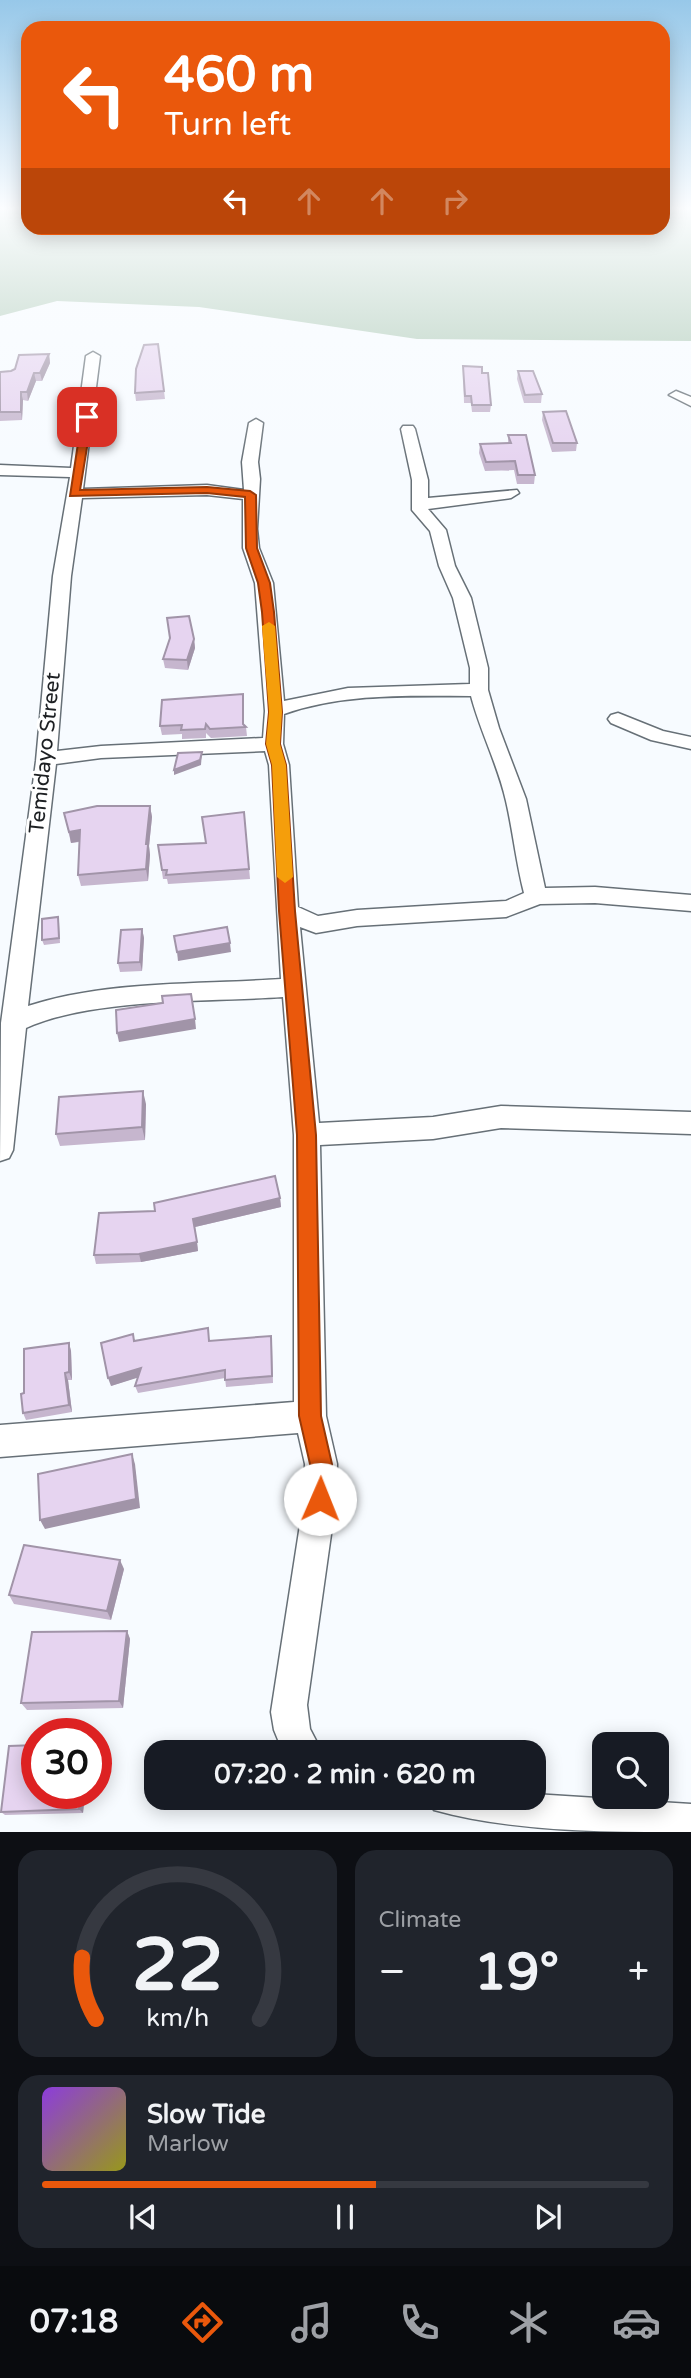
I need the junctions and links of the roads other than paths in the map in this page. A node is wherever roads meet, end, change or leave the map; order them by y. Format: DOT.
graph roads {
  1 [pos="93,356"];
  2 [pos="676,395"];
  3 [pos="691,402"];
  4 [pos="256,423"];
  5 [pos="408,429"];
  6 [pos="0,470"];
  7 [pos="76,483"];
  8 [pos="511,493"];
  9 [pos="250,495"];
  10 [pos="422,503"];
  11 [pos="479,690"];
  12 [pos="275,712"];
  13 [pos="618,719"];
  14 [pos="691,743"];
  15 [pos="273,744"];
  16 [pos="47,759"];
  17 [pos="536,896"];
  18 [pos="691,903"];
  19 [pos="287,911"];
  20 [pos="316,925"];
  21 [pos="291,956"];
  22 [pos="294,988"];
  23 [pos="12,1023"];
  24 [pos="1,1118"];
  25 [pos="691,1123"];
  26 [pos="307,1135"];
  27 [pos="0,1150"];
  28 [pos="310,1416"];
  29 [pos="0,1441"];
  30 [pos="296,1740"];
  31 [pos="508,1810"];
  32 [pos="691,1823"];
  1 -- 7 [label="street, Temidayo Street"];
  2 -- 3 [label="street"];
  4 -- 9 [label="street"];
  5 -- 10 [label="street"];
  6 -- 7 [label="street"];
  7 -- 9 [label="street"];
  7 -- 16 [label="street, Temidayo Street"];
  8 -- 10 [label="street"];
  9 -- 12 [label="street"];
  10 -- 11 [label="street"];
  11 -- 12 [label="street"];
  11 -- 17 [label="street"];
  12 -- 15 [label="street"];
  13 -- 14 [label="street"];
  15 -- 16 [label="street"];
  15 -- 19 [label="street"];
  16 -- 23 [label="street, Temidayo Street"];
  17 -- 18 [label="street"];
  17 -- 20 [label="street"];
  19 -- 20 [label="street"];
  19 -- 21 [label="street"];
  20 -- 21 [label="street"];
  21 -- 22 [label="street"];
  22 -- 23 [label="street"];
  22 -- 26 [label="street"];
  23 -- 24 [label="street, Temidayo Street"];
  24 -- 27 [label="street, Temidayo Street"];
  25 -- 26 [label="street"];
  26 -- 28 [label="street"];
  28 -- 29 [label="street"];
  28 -- 30 [label="street"];
  31 -- 32 [label="street"];
}
